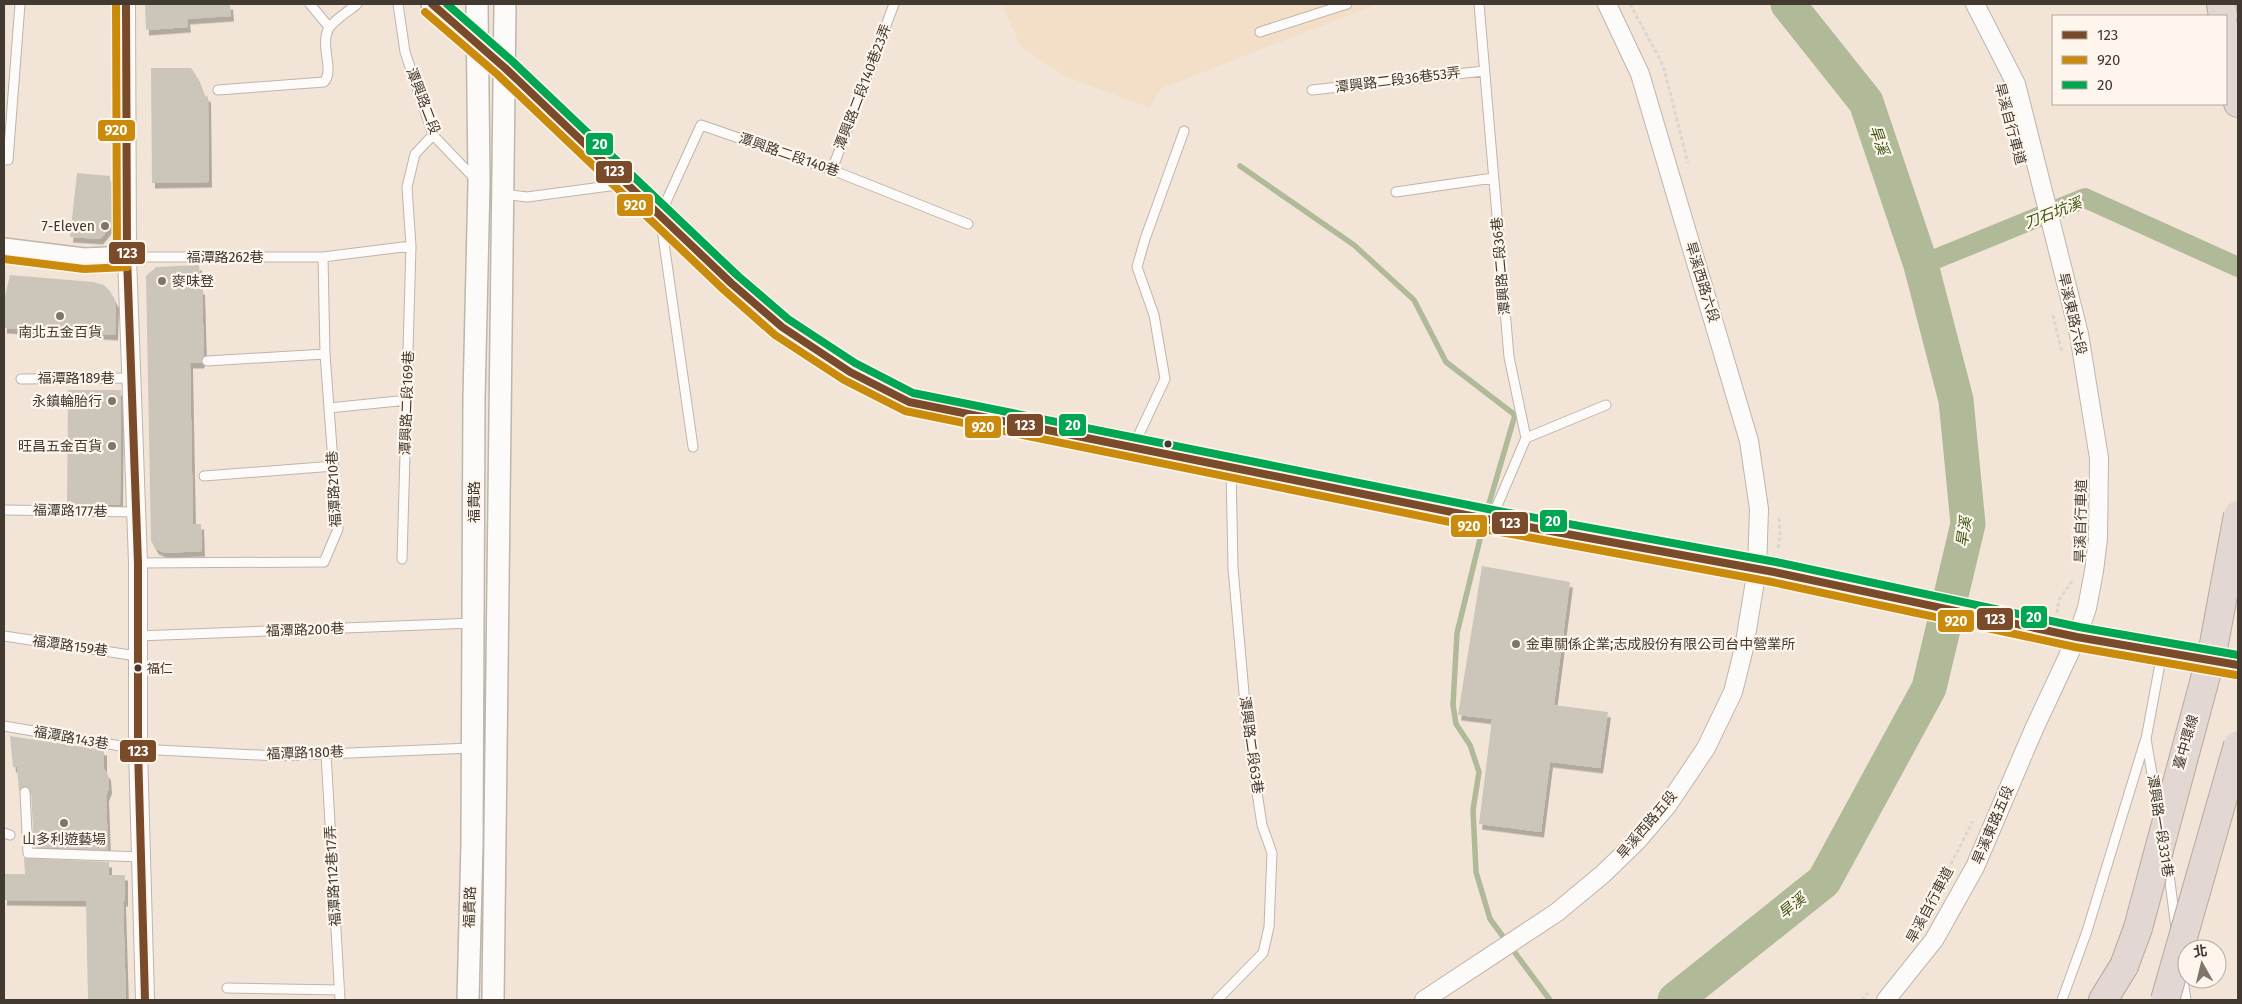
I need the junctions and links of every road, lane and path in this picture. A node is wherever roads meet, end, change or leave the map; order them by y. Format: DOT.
graph roads {
  1 [pos="20,4"];
  2 [pos="126,4"];
  3 [pos="310,4"];
  4 [pos="356,4"];
  5 [pos="398,4"];
  6 [pos="432,4"];
  7 [pos="477,4"];
  8 [pos="506,4"];
  9 [pos="894,4"];
  10 [pos="1347,4"];
  11 [pos="1479,4"];
  12 [pos="1607,4"];
  13 [pos="1975,4"];
  14 [pos="330,28"];
  15 [pos="1260,32"];
  16 [pos="2227,37"];
  17 [pos="476,43"];
  18 [pos="506,68"];
  19 [pos="1484,70"];
  20 [pos="218,90"];
  21 [pos="1312,90"];
  22 [pos="2238,103"];
  23 [pos="1184,131"];
  24 [pos="433,136"];
  25 [pos="4,160"];
  26 [pos="832,170"];
  27 [pos="1493,178"];
  28 [pos="478,183"];
  29 [pos="631,189"];
  30 [pos="1396,192"];
  31 [pos="503,194"];
  32 [pos="660,215"];
  33 [pos="968,224"];
  34 [pos="411,246"];
  35 [pos="4,249"];
  36 [pos="127,257"];
  37 [pos="324,257"];
  38 [pos="2052,307"];
  39 [pos="325,354"];
  40 [pos="207,361"];
  41 [pos="2064,363"];
  42 [pos="131,378"];
  43 [pos="21,379"];
  44 [pos="408,400"];
  45 [pos="1606,405"];
  46 [pos="329,408"];
  47 [pos="1526,438"];
  48 [pos="693,447"];
  49 [pos="1133,447"];
  50 [pos="334,466"];
  51 [pos="1231,468"];
  52 [pos="204,476"];
  53 [pos="4,510"];
  54 [pos="136,512"];
  55 [pos="2238,515"];
  56 [pos="1491,520"];
  57 [pos="402,560"];
  58 [pos="138,563"];
  59 [pos="1766,570"];
  60 [pos="2074,579"];
  61 [pos="474,623"];
  62 [pos="2046,629"];
  63 [pos="4,636"];
  64 [pos="137,636"];
  65 [pos="2077,637"];
  66 [pos="2162,653"];
  67 [pos="137,656"];
  68 [pos="2238,665"];
  69 [pos="4,726"];
  70 [pos="2146,739"];
  71 [pos="2238,745"];
  72 [pos="471,748"];
  73 [pos="138,749"];
  74 [pos="326,753"];
  75 [pos="25,792"];
  76 [pos="1974,820"];
  77 [pos="142,858"];
  78 [pos="1920,924"];
  79 [pos="2124,966"];
  80 [pos="1875,986"];
  81 [pos="227,988"];
  82 [pos="340,990"];
  83 [pos="145,1000"];
  84 [pos="340,1000"];
  85 [pos="468,1000"];
  86 [pos="494,1000"];
  87 [pos="1217,1000"];
  88 [pos="1424,1000"];
  89 [pos="1862,1000"];
  90 [pos="1886,1000"];
  91 [pos="2062,1000"];
  92 [pos="2103,1000"];
  93 [pos="2113,1000"];
  94 [pos="2164,1000"];
  95 [pos="2186,1000"];
  1 -- 25 [label="lane"];
  2 -- 36 [label="street"];
  3 -- 14 [label="lane"];
  4 -- 14 [label="lane"];
  5 -- 24 [label="lane, 潭興路二段"];
  6 -- 17 [label="street"];
  7 -- 17 [label="street, 福貴路"];
  8 -- 18 [label="street, 福貴路"];
  9 -- 26 [label="lane, 潭興路二段140巷23弄"];
  10 -- 15 [label="lane"];
  11 -- 19 [label="lane, 潭興路二段36巷"];
  12 -- 59 [label="street, 旱溪西路六段"];
  13 -- 65 [label="street, 旱溪東路六段"];
  14 -- 20 [label="lane"];
  16 -- 22 [label="highway"];
  17 -- 18 [label="street"];
  17 -- 28 [label="street, 福貴路"];
  18 -- 29 [label="street"];
  18 -- 31 [label="street, 福貴路"];
  19 -- 21 [label="lane, 潭興路二段36巷53弄"];
  19 -- 27 [label="lane, 潭興路二段36巷"];
  23 -- 49 [label="lane"];
  24 -- 28 [label="lane, 潭興路二段"];
  24 -- 34 [label="lane, 潭興路二段169巷"];
  26 -- 32 [label="lane, 潭興路二段140巷"];
  26 -- 33 [label="lane, 潭興路二段140巷"];
  27 -- 30 [label="lane"];
  27 -- 47 [label="lane, 潭興路二段36巷"];
  28 -- 61 [label="street, 福貴路"];
  29 -- 31 [label="lane"];
  29 -- 32 [label="street"];
  31 -- 86 [label="street, 福貴路"];
  32 -- 48 [label="lane"];
  32 -- 49 [label="street"];
  34 -- 37 [label="lane, 福潭路262巷"];
  34 -- 44 [label="lane, 潭興路二段169巷"];
  35 -- 36 [label="street"];
  36 -- 37 [label="lane, 福潭路262巷"];
  36 -- 42 [label="street"];
  37 -- 39 [label="lane, 福潭路210巷"];
  38 -- 41 [label="path"];
  39 -- 40 [label="lane"];
  39 -- 46 [label="lane, 福潭路210巷"];
  42 -- 43 [label="lane, 福潭路189巷"];
  42 -- 54 [label="street"];
  44 -- 46 [label="lane"];
  44 -- 57 [label="lane, 潭興路二段169巷"];
  45 -- 47 [label="lane"];
  46 -- 50 [label="lane, 福潭路210巷"];
  47 -- 56 [label="lane"];
  49 -- 51 [label="street"];
  50 -- 52 [label="lane"];
  50 -- 58 [label="lane, 福潭路210巷"];
  51 -- 56 [label="street"];
  51 -- 87 [label="lane, 潭興路二段63巷"];
  53 -- 54 [label="lane, 福潭路177巷"];
  54 -- 58 [label="street"];
  55 -- 79 [label="highway, 臺中環線, bridge"];
  56 -- 59 [label="street"];
  58 -- 64 [label="street"];
  59 -- 62 [label="street"];
  59 -- 88 [label="street, 旱溪西路五段"];
  60 -- 62 [label="path, 旱溪自行車道"];
  61 -- 64 [label="lane, 福潭路200巷"];
  61 -- 72 [label="street, 福貴路"];
  62 -- 65 [label="street"];
  63 -- 67 [label="lane, 福潭路159巷"];
  64 -- 67 [label="street"];
  65 -- 66 [label="street"];
  65 -- 90 [label="street, 旱溪東路五段"];
  66 -- 68 [label="street"];
  66 -- 70 [label="lane, 潭興路一段331巷"];
  67 -- 73 [label="street"];
  69 -- 73 [label="lane, 福潭路143巷"];
  70 -- 91 [label="lane"];
  70 -- 95 [label="lane, 潭興路一段331巷"];
  71 -- 94 [label="highway, bridge"];
  72 -- 74 [label="lane, 福潭路180巷"];
  72 -- 85 [label="street, 福貴路"];
  73 -- 74 [label="lane, 福潭路180巷"];
  73 -- 77 [label="street"];
  74 -- 82 [label="lane, 福潭路112巷17弄"];
  75 -- 77 [label="lane"];
  76 -- 78 [label="path, 旱溪自行車道"];
  77 -- 83 [label="street"];
  79 -- 92 [label="highway"];
  79 -- 93 [label="highway"];
  80 -- 89 [label="path"];
  81 -- 82 [label="lane"];
  82 -- 84 [label="lane, 福潭路112巷17弄"];
}
